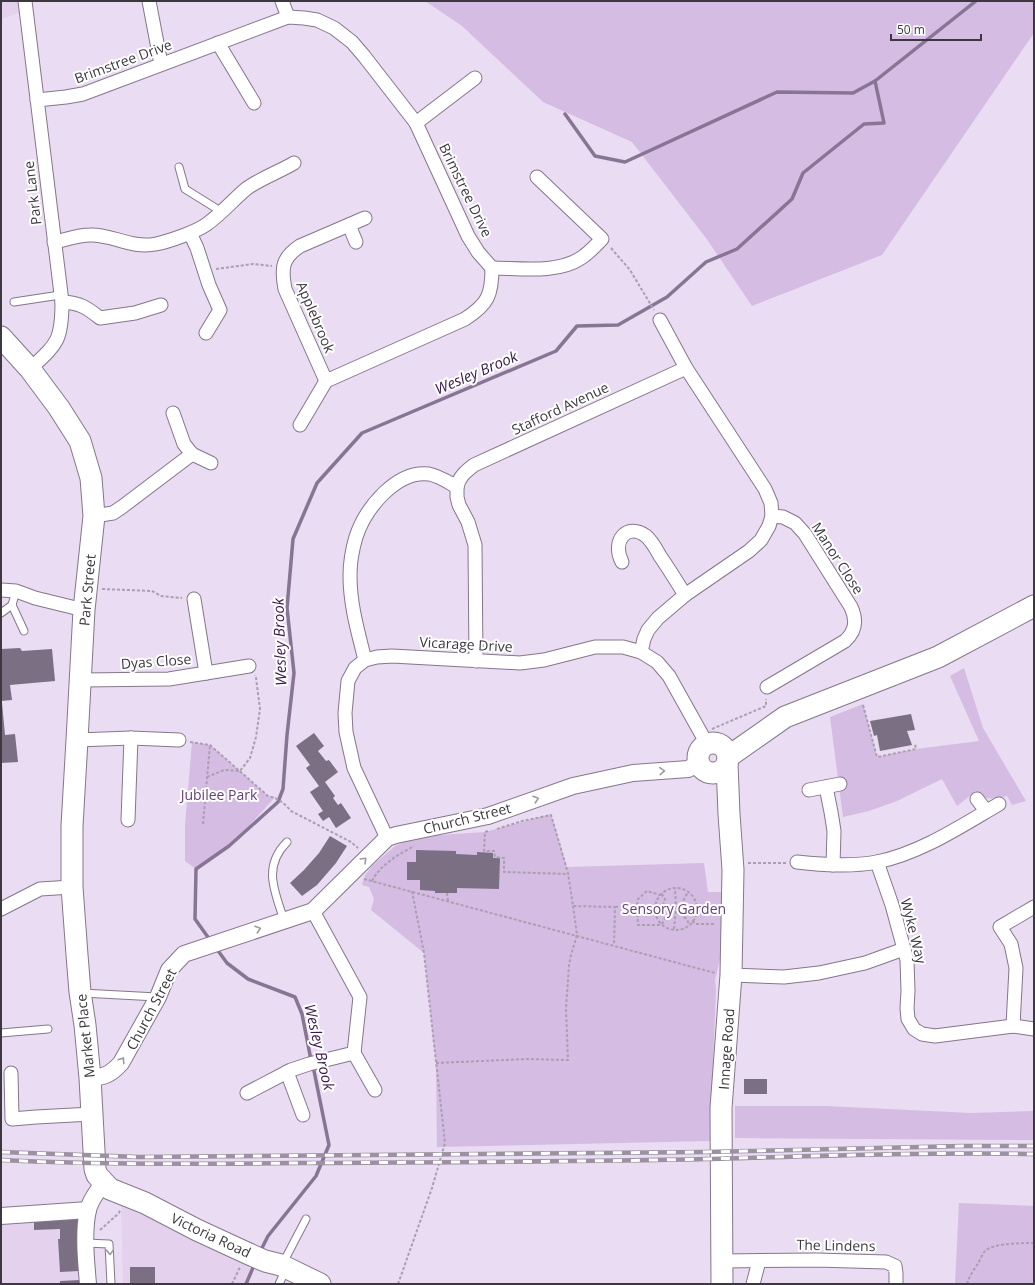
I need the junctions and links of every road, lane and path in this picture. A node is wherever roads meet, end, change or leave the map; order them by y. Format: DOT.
graph roads {
  1 [pos="25,1"];
  2 [pos="149,1"];
  3 [pos="282,1"];
  4 [pos="288,17"];
  5 [pos="218,43"];
  6 [pos="161,64"];
  7 [pos="475,78"];
  8 [pos="37,100"];
  9 [pos="254,103"];
  10 [pos="416,123"];
  11 [pos="294,163"];
  12 [pos="179,167"];
  13 [pos="537,177"];
  14 [pos="222,212"];
  15 [pos="365,218"];
  16 [pos="348,225"];
  17 [pos="190,233"];
  18 [pos="602,238"];
  19 [pos="54,242"];
  20 [pos="356,242"];
  21 [pos="283,266"];
  22 [pos="492,268"];
  23 [pos="214,269"];
  24 [pos="61,299"];
  25 [pos="14,302"];
  26 [pos="161,305"];
  27 [pos="658,316"];
  28 [pos="206,333"];
  29 [pos="1,337"];
  30 [pos="686,368"];
  31 [pos="30,370"];
  32 [pos="326,381"];
  33 [pos="172,413"];
  34 [pos="300,425"];
  35 [pos="192,454"];
  36 [pos="211,463"];
  37 [pos="457,487"];
  38 [pos="94,516"];
  39 [pos="772,516"];
  40 [pos="622,562"];
  41 [pos="87,589"];
  42 [pos="1,590"];
  43 [pos="16,591"];
  44 [pos="686,595"];
  45 [pos="194,599"];
  46 [pos="12,605"];
  47 [pos="1034,606"];
  48 [pos="84,610"];
  49 [pos="1,613"];
  50 [pos="24,631"];
  51 [pos="641,652"];
  52 [pos="365,660"];
  53 [pos="476,661"];
  54 [pos="249,666"];
  55 [pos="206,673"];
  56 [pos="81,680"];
  57 [pos="767,687"];
  58 [pos="863,704"];
  59 [pos="131,738"];
  60 [pos="77,740"];
  61 [pos="179,740"];
  62 [pos="915,744"];
  63 [pos="210,745"];
  64 [pos="713,756"];
  65 [pos="240,771"];
  66 [pos="207,777"];
  67 [pos="840,784"];
  68 [pos="826,787"];
  69 [pos="809,790"];
  70 [pos="978,799"];
  71 [pos="999,804"];
  72 [pos="986,811"];
  73 [pos="128,820"];
  74 [pos="203,824"];
  75 [pos="496,829"];
  76 [pos="490,830"];
  77 [pos="479,832"];
  78 [pos="485,832"];
  79 [pos="387,838"];
  80 [pos="287,842"];
  81 [pos="416,845"];
  82 [pos="368,857"];
  83 [pos="797,862"];
  84 [pos="877,862"];
  85 [pos="733,863"];
  86 [pos="833,865"];
  87 [pos="569,874"];
  88 [pos="349,875"];
  89 [pos="372,881"];
  90 [pos="72,887"];
  91 [pos="675,888"];
  92 [pos="412,892"];
  93 [pos="688,892"];
  94 [pos="447,893"];
  95 [pos="661,894"];
  96 [pos="448,901"];
  97 [pos="574,906"];
  98 [pos="637,906"];
  99 [pos="614,907"];
  100 [pos="1034,907"];
  101 [pos="662,908"];
  102 [pos="1,909"];
  103 [pos="676,909"];
  104 [pos="688,909"];
  105 [pos="313,911"];
  106 [pos="284,921"];
  107 [pos="692,922"];
  108 [pos="662,924"];
  109 [pos="732,924"];
  110 [pos="689,925"];
  111 [pos="674,929"];
  112 [pos="577,935"];
  113 [pos="614,945"];
  114 [pos="904,949"];
  115 [pos="731,976"];
  116 [pos="80,992"];
  117 [pos="158,997"];
  118 [pos="1013,1026"];
  119 [pos="48,1029"];
  120 [pos="1034,1029"];
  121 [pos="1,1033"];
  122 [pos="354,1053"];
  123 [pos="436,1063"];
  124 [pos="287,1072"];
  125 [pos="11,1073"];
  126 [pos="90,1078"];
  127 [pos="374,1090"];
  128 [pos="248,1093"];
  129 [pos="92,1114"];
  130 [pos="303,1115"];
  131 [pos="103,1183"];
  132 [pos="124,1194"];
  133 [pos="88,1210"];
  134 [pos="1,1216"];
  135 [pos="306,1219"];
  136 [pos="86,1236"];
  137 [pos="1034,1244"];
  138 [pos="722,1261"];
  139 [pos="759,1261"];
  140 [pos="272,1266"];
  141 [pos="88,1284"];
  142 [pos="111,1284"];
  143 [pos="320,1284"];
  144 [pos="398,1284"];
  145 [pos="722,1284"];
  146 [pos="753,1284"];
  147 [pos="896,1284"];
  148 [pos="968,1284"];
  1 -- 8 [label="street, Park Lane"];
  2 -- 6 [label="street"];
  3 -- 4 [label="street"];
  4 -- 5 [label="street, Brimstree Drive"];
  4 -- 10 [label="street, Brimstree Drive"];
  5 -- 6 [label="street, Brimstree Drive"];
  5 -- 9 [label="street"];
  6 -- 8 [label="street, Brimstree Drive"];
  7 -- 10 [label="street"];
  8 -- 19 [label="street, Park Lane"];
  10 -- 22 [label="street, Brimstree Drive"];
  11 -- 14 [label="street"];
  12 -- 14 [label="lane"];
  13 -- 18 [label="street"];
  14 -- 17 [label="street"];
  15 -- 16 [label="street"];
  16 -- 20 [label="street"];
  16 -- 21 [label="street"];
  17 -- 19 [label="street"];
  17 -- 28 [label="street"];
  18 -- 22 [label="street"];
  18 -- 27 [label="path"];
  19 -- 24 [label="street, Park Lane"];
  21 -- 23 [label="path"];
  21 -- 32 [label="street, Applebrook"];
  22 -- 32 [label="street"];
  24 -- 25 [label="lane"];
  24 -- 26 [label="street"];
  24 -- 31 [label="street, Park Lane"];
  27 -- 30 [label="street"];
  29 -- 31 [label="main road, Park Street"];
  30 -- 37 [label="street, Stafford Avenue"];
  30 -- 39 [label="street"];
  31 -- 38 [label="main road, Park Street"];
  32 -- 34 [label="street"];
  33 -- 35 [label="street"];
  35 -- 36 [label="street"];
  35 -- 38 [label="street"];
  37 -- 52 [label="street"];
  37 -- 53 [label="street"];
  38 -- 41 [label="main road, Park Street"];
  39 -- 44 [label="street"];
  39 -- 57 [label="street, Manor Close"];
  40 -- 44 [label="street"];
  41 -- 45 [label="path"];
  41 -- 48 [label="main road, Park Street"];
  42 -- 43 [label="street"];
  43 -- 46 [label="lane"];
  43 -- 48 [label="street"];
  44 -- 51 [label="street"];
  45 -- 55 [label="street, Dyas Close"];
  46 -- 49 [label="lane"];
  46 -- 50 [label="lane"];
  47 -- 64 [label="main road"];
  48 -- 56 [label="main road, Park Street"];
  51 -- 53 [label="street, Vicarage Drive"];
  51 -- 64 [label="street, Vicarage Drive"];
  52 -- 53 [label="street, Vicarage Drive"];
  52 -- 79 [label="street"];
  54 -- 55 [label="street"];
  54 -- 65 [label="path"];
  55 -- 56 [label="street, Dyas Close"];
  56 -- 60 [label="main road, Park Street"];
  57 -- 64 [label="path"];
  58 -- 62 [label="path"];
  59 -- 60 [label="street"];
  59 -- 61 [label="street"];
  59 -- 73 [label="street"];
  60 -- 90 [label="main road, Park Street"];
  61 -- 63 [label="path"];
  63 -- 65 [label="path"];
  63 -- 66 [label="path"];
  79 -- 64 [label="street, Church Street, one-way"];
  64 -- 85 [label="main road, Innage Road"];
  65 -- 66 [label="path"];
  65 -- 82 [label="path"];
  66 -- 74 [label="path"];
  67 -- 68 [label="street"];
  68 -- 69 [label="street"];
  68 -- 86 [label="street"];
  70 -- 72 [label="street"];
  71 -- 72 [label="street"];
  72 -- 84 [label="street"];
  75 -- 87 [label="path"];
  76 -- 78 [label="path"];
  77 -- 78 [label="path"];
  78 -- 87 [label="path"];
  79 -- 82 [label="street, Church Street"];
  80 -- 106 [label="lane"];
  81 -- 89 [label="path"];
  88 -- 82 [label="street, Church Street, one-way"];
  83 -- 85 [label="path"];
  83 -- 86 [label="street"];
  84 -- 86 [label="street"];
  84 -- 114 [label="street, Wyke Way"];
  85 -- 109 [label="main road, Innage Road"];
  87 -- 97 [label="path"];
  88 -- 89 [label="path"];
  88 -- 105 [label="street, Church Street"];
  89 -- 92 [label="path"];
  90 -- 102 [label="street"];
  90 -- 116 [label="main road, Market Place"];
  91 -- 93 [label="path"];
  91 -- 95 [label="path"];
  91 -- 103 [label="path"];
  92 -- 96 [label="path"];
  92 -- 123 [label="path"];
  93 -- 104 [label="path"];
  93 -- 107 [label="path"];
  94 -- 96 [label="path"];
  95 -- 98 [label="path"];
  95 -- 101 [label="path"];
  95 -- 108 [label="path"];
  96 -- 112 [label="path"];
  97 -- 99 [label="path"];
  97 -- 112 [label="path"];
  98 -- 99 [label="path"];
  98 -- 108 [label="path"];
  99 -- 113 [label="path"];
  100 -- 118 [label="street"];
  101 -- 103 [label="path"];
  101 -- 108 [label="path"];
  103 -- 104 [label="path"];
  103 -- 111 [label="path"];
  104 -- 110 [label="path"];
  105 -- 106 [label="street, Church Street"];
  105 -- 122 [label="street"];
  117 -- 106 [label="street, Church Street, one-way"];
  107 -- 109 [label="path"];
  107 -- 110 [label="path"];
  108 -- 111 [label="path"];
  109 -- 115 [label="main road, Innage Road"];
  110 -- 111 [label="path"];
  112 -- 113 [label="path"];
  112 -- 123 [label="path"];
  113 -- 115 [label="path"];
  114 -- 115 [label="street"];
  114 -- 118 [label="street, Wyke Way"];
  115 -- 138 [label="main road, Innage Road"];
  116 -- 117 [label="lane"];
  116 -- 126 [label="main road, Market Place"];
  126 -- 117 [label="street, Church Street, one-way"];
  118 -- 120 [label="street, Wyke Way"];
  119 -- 121 [label="lane"];
  122 -- 124 [label="street"];
  122 -- 127 [label="street"];
  123 -- 144 [label="path"];
  124 -- 128 [label="street"];
  124 -- 130 [label="street"];
  125 -- 129 [label="street"];
  126 -- 129 [label="main road, Market Place"];
  129 -- 131 [label="main road, Market Place"];
  131 -- 132 [label="main road, Victoria Road"];
  131 -- 133 [label="street"];
  132 -- 136 [label="path"];
  132 -- 140 [label="main road, Victoria Road"];
  133 -- 134 [label="street"];
  133 -- 136 [label="street"];
  135 -- 140 [label="lane"];
  136 -- 141 [label="street"];
  136 -- 142 [label="lane, one-way"];
  137 -- 148 [label="path"];
  138 -- 139 [label="street, The Lindens"];
  138 -- 145 [label="main road, Innage Road"];
  139 -- 146 [label="street"];
  139 -- 147 [label="street, The Lindens"];
  140 -- 143 [label="main road, Victoria Road"];
}
